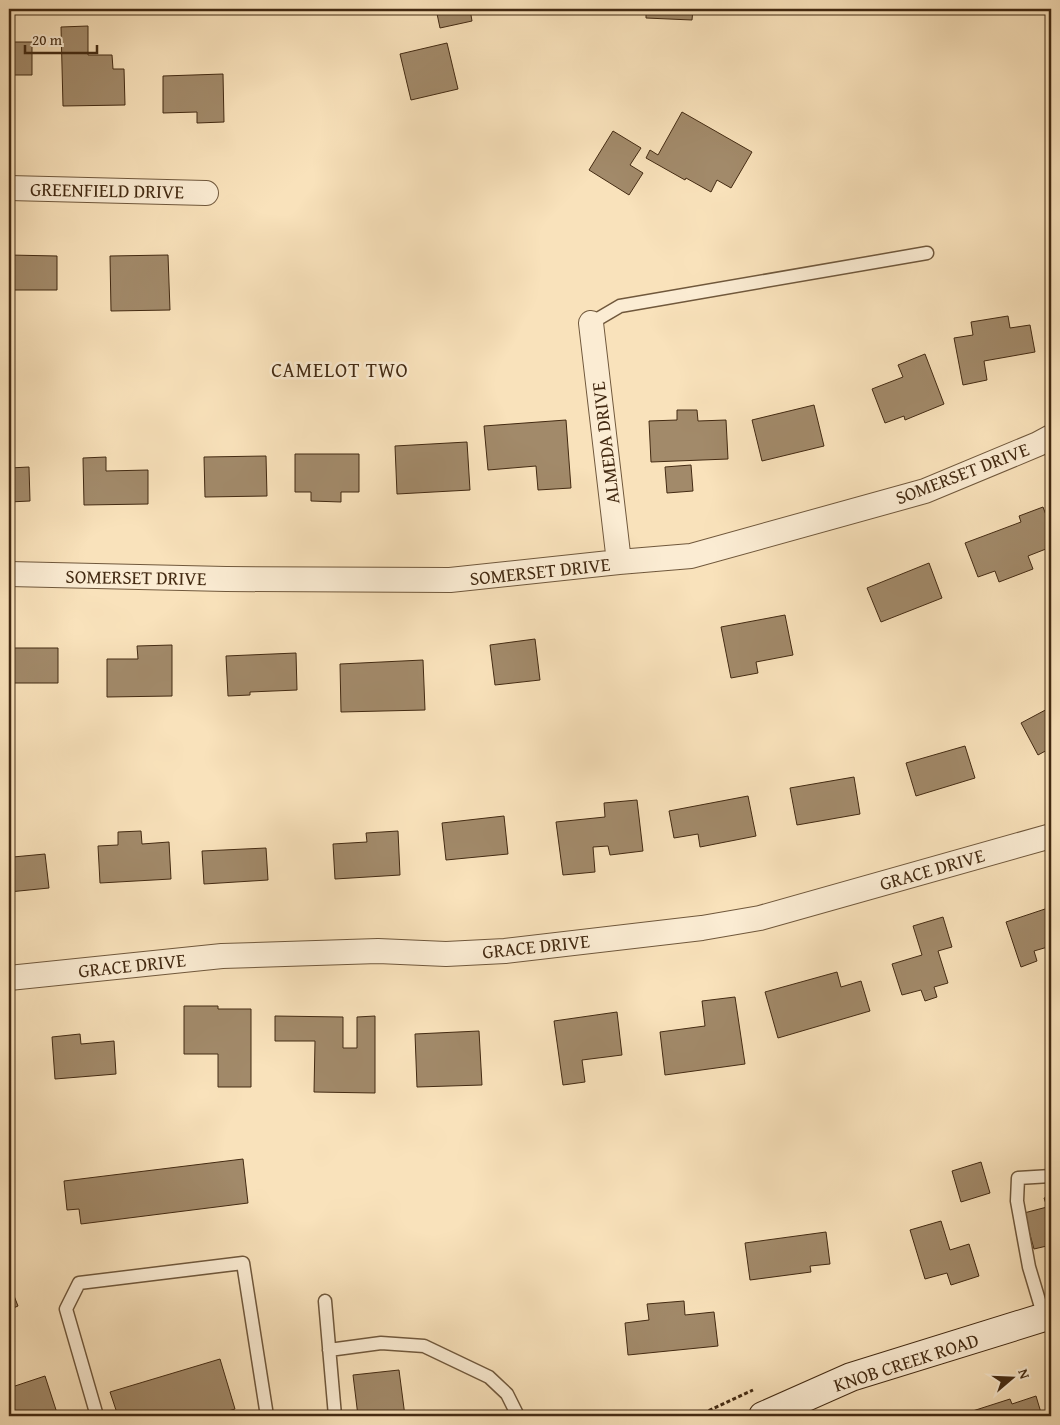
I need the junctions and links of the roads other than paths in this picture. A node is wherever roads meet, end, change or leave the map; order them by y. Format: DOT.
graph roads {
  1 [pos="9,188"];
  2 [pos="206,193"];
  3 [pos="927,253"];
  4 [pos="591,323"];
  5 [pos="1051,437"];
  6 [pos="619,562"];
  7 [pos="9,574"];
  8 [pos="1051,836"];
  9 [pos="9,978"];
  10 [pos="1051,1176"];
  11 [pos="325,1301"];
  12 [pos="1048,1316"];
  13 [pos="330,1350"];
  14 [pos="97,1416"];
  15 [pos="267,1416"];
  16 [pos="335,1416"];
  17 [pos="518,1416"];
  18 [pos="763,1416"];
  1 -- 2 [label="street, GREENFIELD DRIVE"];
  3 -- 4 [label="lane"];
  4 -- 6 [label="street, ALMEDA DRIVE"];
  5 -- 6 [label="street, SOMERSET DRIVE"];
  6 -- 7 [label="street, SOMERSET DRIVE"];
  8 -- 9 [label="street, GRACE DRIVE"];
  10 -- 12 [label="lane"];
  11 -- 13 [label="lane"];
  12 -- 18 [label="main road, KNOB CREEK ROAD"];
  13 -- 16 [label="lane"];
  13 -- 17 [label="lane"];
  14 -- 15 [label="lane"];
}
